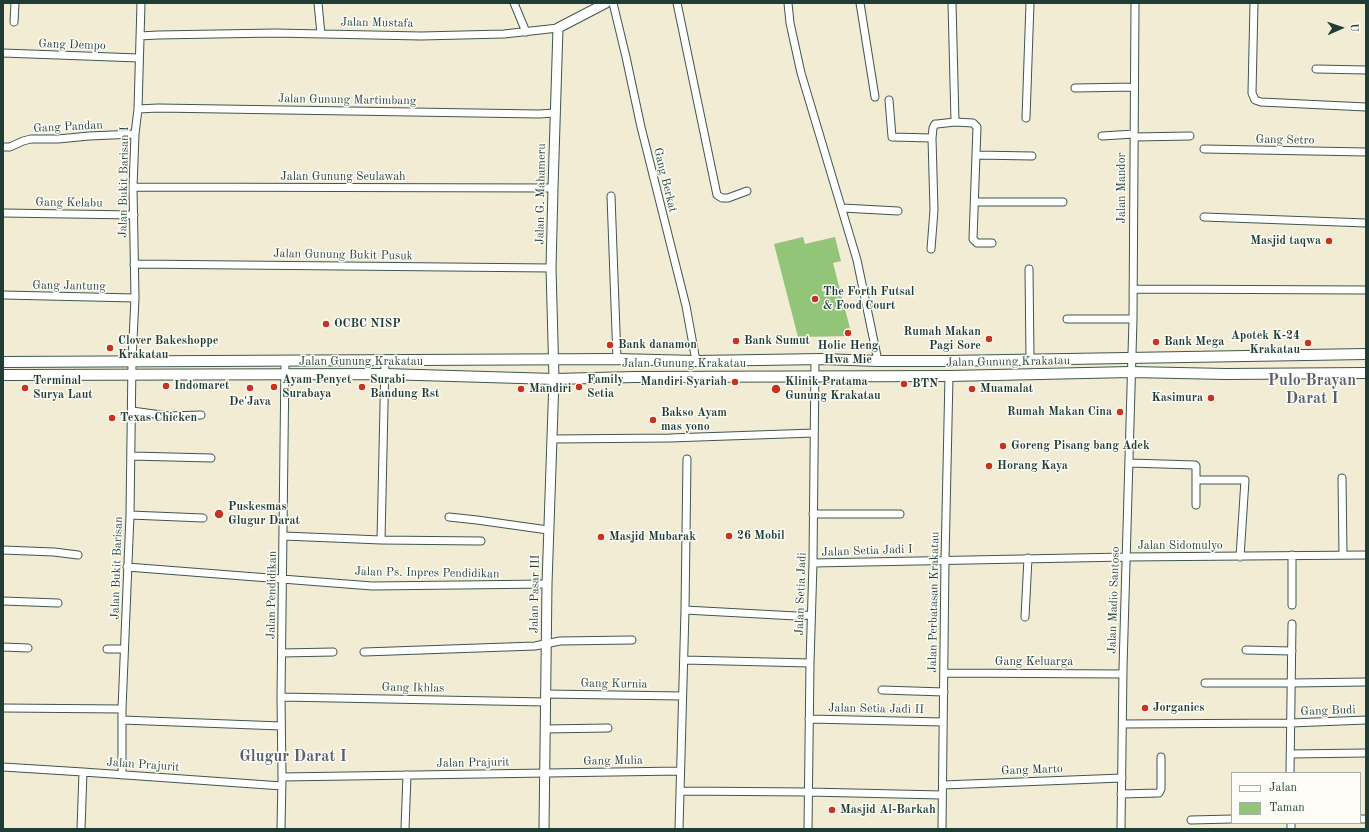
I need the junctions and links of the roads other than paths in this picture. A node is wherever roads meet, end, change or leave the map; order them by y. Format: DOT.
graph roads {
  1 [pos="15,3"];
  2 [pos="141,3"];
  3 [pos="318,3"];
  4 [pos="514,3"];
  5 [pos="606,3"];
  6 [pos="614,3"];
  7 [pos="676,3"];
  8 [pos="788,3"];
  9 [pos="860,3"];
  10 [pos="952,3"];
  11 [pos="1030,3"];
  12 [pos="1135,3"];
  13 [pos="1254,3"];
  14 [pos="14,22"];
  15 [pos="558,28"];
  16 [pos="526,32"];
  17 [pos="320,34"];
  18 [pos="140,36"];
  19 [pos="3,53"];
  20 [pos="139,58"];
  21 [pos="1316,69"];
  22 [pos="1366,70"];
  23 [pos="1134,87"];
  24 [pos="1074,88"];
  25 [pos="875,97"];
  26 [pos="889,100"];
  27 [pos="1366,107"];
  28 [pos="138,109"];
  29 [pos="555,113"];
  30 [pos="1026,118"];
  31 [pos="955,122"];
  32 [pos="135,134"];
  33 [pos="1134,135"];
  34 [pos="1102,136"];
  35 [pos="1190,136"];
  36 [pos="932,138"];
  37 [pos="3,147"];
  38 [pos="1204,149"];
  39 [pos="1366,152"];
  40 [pos="976,155"];
  41 [pos="1032,156"];
  42 [pos="133,187"];
  43 [pos="552,188"];
  44 [pos="747,191"];
  45 [pos="611,196"];
  46 [pos="975,202"];
  47 [pos="1063,202"];
  48 [pos="842,208"];
  49 [pos="898,210"];
  50 [pos="3,213"];
  51 [pos="134,216"];
  52 [pos="1204,217"];
  53 [pos="1366,223"];
  54 [pos="992,243"];
  55 [pos="931,249"];
  56 [pos="134,264"];
  57 [pos="552,268"];
  58 [pos="1029,269"];
  59 [pos="1133,289"];
  60 [pos="1366,290"];
  61 [pos="3,295"];
  62 [pos="135,298"];
  63 [pos="1067,319"];
  64 [pos="1133,319"];
  65 [pos="1366,354"];
  66 [pos="1132,357"];
  67 [pos="815,359"];
  68 [pos="1030,359"];
  69 [pos="553,360"];
  70 [pos="617,360"];
  71 [pos="132,361"];
  72 [pos="385,361"];
  73 [pos="696,361"];
  74 [pos="878,361"];
  75 [pos="3,362"];
  76 [pos="285,362"];
  77 [pos="1132,372"];
  78 [pos="1366,373"];
  79 [pos="285,374"];
  80 [pos="385,374"];
  81 [pos="3,375"];
  82 [pos="132,376"];
  83 [pos="816,376"];
  84 [pos="949,376"];
  85 [pos="554,379"];
  86 [pos="132,411"];
  87 [pos="201,415"];
  88 [pos="814,433"];
  89 [pos="552,439"];
  90 [pos="131,456"];
  91 [pos="211,458"];
  92 [pos="687,459"];
  93 [pos="1129,463"];
  94 [pos="1342,478"];
  95 [pos="1196,480"];
  96 [pos="1196,505"];
  97 [pos="813,514"];
  98 [pos="900,514"];
  99 [pos="130,515"];
  100 [pos="203,518"];
  101 [pos="449,518"];
  102 [pos="548,530"];
  103 [pos="284,536"];
  104 [pos="381,540"];
  105 [pos="481,541"];
  106 [pos="3,550"];
  107 [pos="78,555"];
  108 [pos="1292,555"];
  109 [pos="1343,555"];
  110 [pos="1366,555"];
  111 [pos="1240,556"];
  112 [pos="1126,557"];
  113 [pos="1028,558"];
  114 [pos="945,560"];
  115 [pos="813,563"];
  116 [pos="127,567"];
  117 [pos="283,579"];
  118 [pos="547,584"];
  119 [pos="3,601"];
  120 [pos="58,603"];
  121 [pos="1292,605"];
  122 [pos="687,610"];
  123 [pos="812,615"];
  124 [pos="1025,617"];
  125 [pos="1292,624"];
  126 [pos="632,640"];
  127 [pos="546,644"];
  128 [pos="3,647"];
  129 [pos="28,648"];
  130 [pos="107,649"];
  131 [pos="124,650"];
  132 [pos="1246,650"];
  133 [pos="1292,651"];
  134 [pos="333,652"];
  135 [pos="364,652"];
  136 [pos="282,653"];
  137 [pos="685,660"];
  138 [pos="810,663"];
  139 [pos="944,673"];
  140 [pos="1123,674"];
  141 [pos="1366,682"];
  142 [pos="1205,683"];
  143 [pos="1292,683"];
  144 [pos="882,690"];
  145 [pos="944,692"];
  146 [pos="281,696"];
  147 [pos="682,696"];
  148 [pos="545,698"];
  149 [pos="3,708"];
  150 [pos="122,709"];
  151 [pos="809,719"];
  152 [pos="122,720"];
  153 [pos="1366,720"];
  154 [pos="943,722"];
  155 [pos="1292,723"];
  156 [pos="1123,724"];
  157 [pos="281,726"];
  158 [pos="608,728"];
  159 [pos="545,729"];
  160 [pos="1366,753"];
  161 [pos="1290,754"];
  162 [pos="1161,757"];
  163 [pos="3,767"];
  164 [pos="680,771"];
  165 [pos="83,772"];
  166 [pos="1290,772"];
  167 [pos="545,773"];
  168 [pos="122,775"];
  169 [pos="407,775"];
  170 [pos="282,777"];
  171 [pos="1122,778"];
  172 [pos="943,785"];
  173 [pos="282,786"];
  174 [pos="680,791"];
  175 [pos="808,792"];
  176 [pos="1121,794"];
  177 [pos="942,795"];
  178 [pos="1231,819"];
  179 [pos="1191,820"];
  180 [pos="81,829"];
  181 [pos="281,829"];
  182 [pos="405,829"];
  183 [pos="544,829"];
  184 [pos="680,829"];
  185 [pos="808,829"];
  186 [pos="942,829"];
  187 [pos="1121,829"];
  1 -- 14 [label="street"];
  2 -- 18 [label="street, Jalan Bukit Barisan I"];
  3 -- 17 [label="street"];
  4 -- 16 [label="street"];
  5 -- 15 [label="street, Jalan Mustafa"];
  6 -- 73 [label="street, Gang Berkat"];
  7 -- 44 [label="street"];
  8 -- 48 [label="street"];
  9 -- 25 [label="street"];
  10 -- 31 [label="street"];
  11 -- 30 [label="street"];
  12 -- 23 [label="street, Jalan Mandor"];
  13 -- 27 [label="street"];
  15 -- 16 [label="street, Jalan Mustafa"];
  15 -- 29 [label="street, Jalan G. Mahameru"];
  16 -- 17 [label="street, Jalan Mustafa"];
  17 -- 18 [label="street, Jalan Mustafa"];
  18 -- 20 [label="street, Jalan Bukit Barisan I"];
  19 -- 20 [label="street, Gang Dempo"];
  20 -- 28 [label="street, Jalan Bukit Barisan I"];
  21 -- 22 [label="street"];
  23 -- 24 [label="street"];
  23 -- 33 [label="street, Jalan Mandor"];
  26 -- 36 [label="street"];
  28 -- 29 [label="street, Jalan Gunung Martimbang"];
  28 -- 32 [label="street, Jalan Bukit Barisan I"];
  29 -- 43 [label="street, Jalan G. Mahameru"];
  31 -- 36 [label="street"];
  31 -- 40 [label="street"];
  32 -- 37 [label="street, Gang Pandan"];
  32 -- 42 [label="street, Jalan Bukit Barisan I"];
  33 -- 34 [label="street"];
  33 -- 35 [label="street"];
  33 -- 59 [label="street, Jalan Mandor"];
  36 -- 55 [label="street"];
  38 -- 39 [label="street, Gang Setro"];
  40 -- 41 [label="street"];
  40 -- 46 [label="street"];
  42 -- 43 [label="street, Jalan Gunung Seulawah"];
  42 -- 51 [label="street, Jalan Bukit Barisan I"];
  43 -- 57 [label="street, Jalan G. Mahameru"];
  45 -- 70 [label="street"];
  46 -- 47 [label="street"];
  46 -- 54 [label="street"];
  48 -- 49 [label="street"];
  48 -- 74 [label="street"];
  50 -- 51 [label="street, Gang Kelabu"];
  51 -- 56 [label="street, Jalan Bukit Barisan I"];
  52 -- 53 [label="street"];
  56 -- 57 [label="street, Jalan Gunung Bukit Pusuk"];
  56 -- 62 [label="street, Jalan Bukit Barisan I"];
  57 -- 69 [label="street, Jalan G. Mahameru"];
  58 -- 68 [label="street"];
  59 -- 60 [label="street"];
  59 -- 64 [label="street, Jalan Mandor"];
  61 -- 62 [label="street, Gang Jantung"];
  62 -- 71 [label="street, Jalan Bukit Barisan I"];
  63 -- 64 [label="street"];
  64 -- 66 [label="street, Jalan Mandor"];
  65 -- 66 [label="main road, Jalan Gunung Krakatau"];
  66 -- 68 [label="main road, Jalan Gunung Krakatau"];
  66 -- 77 [label="street, Jalan Mandor"];
  67 -- 73 [label="main road, Jalan Gunung Krakatau"];
  67 -- 74 [label="main road, Jalan Gunung Krakatau"];
  67 -- 83 [label="street, Jalan Setia Jadi"];
  68 -- 74 [label="main road, Jalan Gunung Krakatau"];
  69 -- 70 [label="main road, Jalan Gunung Krakatau"];
  69 -- 72 [label="main road, Jalan Gunung Krakatau"];
  69 -- 85 [label="street, Jalan Pasar III"];
  70 -- 73 [label="main road, Jalan Gunung Krakatau"];
  71 -- 75 [label="main road, Jalan Gunung Krakatau"];
  71 -- 76 [label="main road, Jalan Gunung Krakatau"];
  71 -- 82 [label="street, Jalan Bukit Barisan"];
  72 -- 76 [label="main road, Jalan Gunung Krakatau"];
  72 -- 80 [label="street"];
  76 -- 79 [label="street, Jalan Pendidikan"];
  77 -- 78 [label="main road, Jalan Gunung Krakatau"];
  77 -- 84 [label="main road, Jalan Gunung Krakatau"];
  77 -- 93 [label="street, Jalan Madio Santoso"];
  79 -- 80 [label="main road, Jalan Gunung Krakatau"];
  79 -- 82 [label="main road, Jalan Gunung Krakatau"];
  79 -- 103 [label="street, Jalan Pendidikan"];
  80 -- 85 [label="main road, Jalan Gunung Krakatau"];
  80 -- 104 [label="street"];
  81 -- 82 [label="main road, Jalan Gunung Krakatau"];
  82 -- 86 [label="street, Jalan Bukit Barisan"];
  83 -- 84 [label="main road, Jalan Gunung Krakatau"];
  83 -- 85 [label="main road, Jalan Gunung Krakatau"];
  83 -- 88 [label="street, Jalan Setia Jadi"];
  84 -- 114 [label="street, Jalan Perbatasan Krakatau"];
  85 -- 89 [label="street, Jalan Pasar III"];
  86 -- 87 [label="street"];
  86 -- 90 [label="street, Jalan Bukit Barisan"];
  88 -- 89 [label="street"];
  88 -- 97 [label="street, Jalan Setia Jadi"];
  89 -- 102 [label="street, Jalan Pasar III"];
  90 -- 91 [label="street"];
  90 -- 99 [label="street, Jalan Bukit Barisan"];
  92 -- 122 [label="street"];
  93 -- 95 [label="street"];
  93 -- 112 [label="street, Jalan Madio Santoso"];
  94 -- 109 [label="street"];
  95 -- 96 [label="street"];
  95 -- 111 [label="street"];
  97 -- 98 [label="street"];
  97 -- 115 [label="street, Jalan Setia Jadi"];
  99 -- 100 [label="street"];
  99 -- 116 [label="street, Jalan Bukit Barisan"];
  101 -- 102 [label="street"];
  102 -- 118 [label="street, Jalan Pasar III"];
  103 -- 104 [label="street"];
  103 -- 117 [label="street, Jalan Pendidikan"];
  104 -- 105 [label="street"];
  106 -- 107 [label="street"];
  108 -- 109 [label="street, Jalan Sidomulyo"];
  108 -- 111 [label="street, Jalan Sidomulyo"];
  108 -- 121 [label="street"];
  109 -- 110 [label="street, Jalan Sidomulyo"];
  111 -- 112 [label="street, Jalan Sidomulyo"];
  112 -- 113 [label="street, Jalan Sidomulyo"];
  112 -- 140 [label="street, Jalan Madio Santoso"];
  113 -- 114 [label="street, Jalan Sidomulyo"];
  113 -- 124 [label="street"];
  114 -- 115 [label="street, Jalan Setia Jadi I"];
  114 -- 139 [label="street, Jalan Perbatasan Krakatau"];
  115 -- 123 [label="street, Jalan Setia Jadi"];
  116 -- 117 [label="street, Jalan Ps. Inpres Pendidikan"];
  116 -- 131 [label="street, Jalan Bukit Barisan"];
  117 -- 118 [label="street, Jalan Ps. Inpres Pendidikan"];
  117 -- 136 [label="street, Jalan Pendidikan"];
  118 -- 127 [label="street, Jalan Pasar III"];
  119 -- 120 [label="street"];
  122 -- 123 [label="street"];
  122 -- 137 [label="street"];
  123 -- 138 [label="street, Jalan Setia Jadi"];
  125 -- 133 [label="street"];
  126 -- 127 [label="street"];
  127 -- 135 [label="street"];
  127 -- 148 [label="street, Jalan Pasar III"];
  128 -- 129 [label="street"];
  130 -- 131 [label="street"];
  131 -- 150 [label="street, Jalan Bukit Barisan"];
  132 -- 133 [label="street"];
  133 -- 143 [label="street"];
  134 -- 136 [label="street"];
  136 -- 146 [label="street, Jalan Pendidikan"];
  137 -- 138 [label="street"];
  137 -- 147 [label="street"];
  138 -- 151 [label="street, Jalan Setia Jadi"];
  139 -- 140 [label="street, Gang Keluarga"];
  139 -- 145 [label="street, Jalan Perbatasan Krakatau"];
  140 -- 156 [label="street, Jalan Madio Santoso"];
  141 -- 143 [label="street"];
  142 -- 143 [label="street"];
  143 -- 155 [label="street"];
  144 -- 145 [label="street"];
  145 -- 154 [label="street, Jalan Perbatasan Krakatau"];
  146 -- 148 [label="street, Gang Ikhlas"];
  146 -- 157 [label="street, Jalan Pendidikan"];
  147 -- 148 [label="street, Gang Kurnia"];
  147 -- 164 [label="street"];
  148 -- 159 [label="street, Jalan Pasar III"];
  149 -- 150 [label="street"];
  150 -- 152 [label="street, Jalan Bukit Barisan"];
  151 -- 154 [label="street, Jalan Setia Jadi II"];
  151 -- 175 [label="street, Jalan Setia Jadi"];
  152 -- 157 [label="street"];
  152 -- 168 [label="street, Jalan Bukit Barisan"];
  153 -- 155 [label="street, Gang Budi"];
  154 -- 172 [label="street, Jalan Perbatasan Krakatau"];
  155 -- 156 [label="street, Gang Budi"];
  155 -- 161 [label="street"];
  156 -- 171 [label="street, Jalan Madio Santoso"];
  157 -- 170 [label="street, Jalan Pendidikan"];
  158 -- 159 [label="street"];
  159 -- 167 [label="street, Jalan Pasar III"];
  160 -- 161 [label="street"];
  161 -- 166 [label="street"];
  162 -- 176 [label="street"];
  163 -- 165 [label="street, Jalan Prajurit"];
  164 -- 167 [label="street, Gang Mulia"];
  164 -- 174 [label="street"];
  165 -- 168 [label="street, Jalan Prajurit"];
  165 -- 180 [label="street"];
  167 -- 169 [label="street, Jalan Prajurit"];
  167 -- 183 [label="street, Jalan Pasar III"];
  168 -- 173 [label="street, Jalan Prajurit"];
  169 -- 170 [label="street, Jalan Prajurit"];
  169 -- 182 [label="street"];
  170 -- 173 [label="street, Jalan Pendidikan"];
  171 -- 172 [label="street, Gang Marto"];
  171 -- 176 [label="street, Jalan Madio Santoso"];
  172 -- 177 [label="street, Jalan Perbatasan Krakatau"];
  173 -- 181 [label="street, Jalan Pendidikan"];
  174 -- 175 [label="street"];
  174 -- 184 [label="street"];
  175 -- 177 [label="street"];
  175 -- 185 [label="street, Jalan Setia Jadi"];
  176 -- 187 [label="street, Jalan Madio Santoso"];
  177 -- 186 [label="street, Jalan Perbatasan Krakatau"];
  178 -- 179 [label="street"];
}
